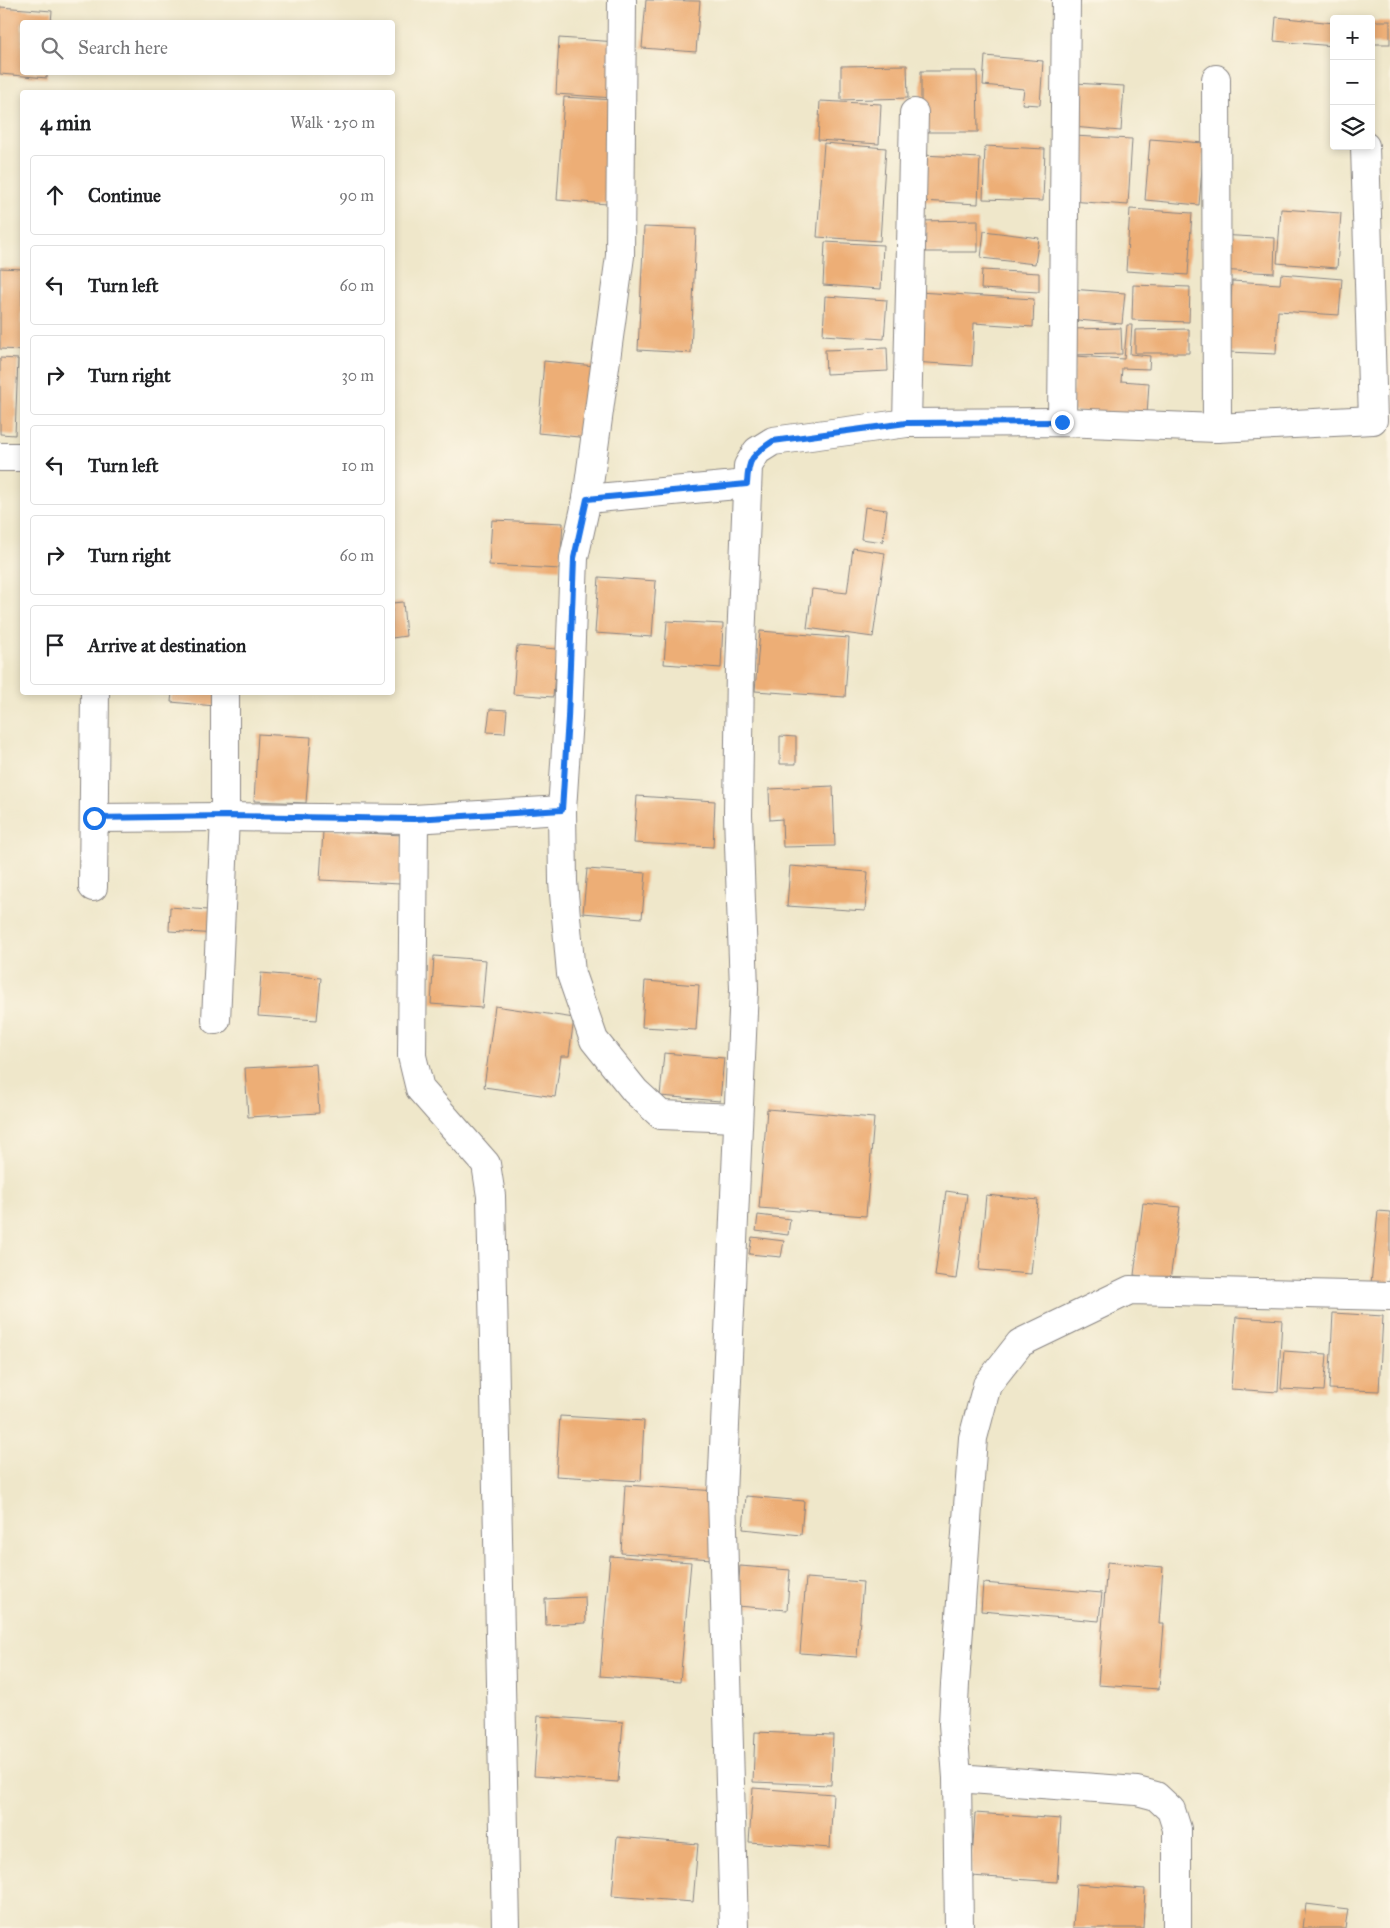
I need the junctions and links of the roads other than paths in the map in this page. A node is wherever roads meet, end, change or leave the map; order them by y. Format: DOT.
graph roads {
  1 [pos="622,0"];
  2 [pos="1066,0"];
  3 [pos="1216,79"];
  4 [pos="914,113"];
  5 [pos="1365,150"];
  6 [pos="1062,422"];
  7 [pos="906,423"];
  8 [pos="1218,428"];
  9 [pos="0,457"];
  10 [pos="20,457"];
  11 [pos="747,484"];
  12 [pos="587,499"];
  13 [pos="94,695"];
  14 [pos="225,695"];
  15 [pos="562,810"];
  16 [pos="225,816"];
  17 [pos="94,818"];
  18 [pos="414,819"];
  19 [pos="93,887"];
  20 [pos="216,1020"];
  21 [pos="737,1118"];
  22 [pos="1390,1296"];
  23 [pos="957,1778"];
  24 [pos="506,1928"];
  25 [pos="734,1928"];
  26 [pos="959,1928"];
  27 [pos="1177,1928"];
  1 -- 12 [label="street"];
  2 -- 6 [label="street"];
  3 -- 8 [label="street"];
  4 -- 7 [label="street"];
  5 -- 8 [label="street"];
  6 -- 7 [label="street"];
  6 -- 8 [label="street"];
  7 -- 11 [label="street"];
  9 -- 10 [label="street"];
  11 -- 12 [label="street"];
  11 -- 21 [label="street"];
  12 -- 15 [label="street"];
  13 -- 17 [label="street"];
  14 -- 16 [label="street"];
  15 -- 18 [label="street"];
  15 -- 21 [label="street"];
  16 -- 17 [label="street"];
  16 -- 18 [label="street"];
  16 -- 20 [label="street"];
  17 -- 19 [label="street"];
  18 -- 24 [label="street"];
  21 -- 25 [label="street"];
  22 -- 23 [label="street"];
  23 -- 26 [label="street"];
  23 -- 27 [label="street"];
}
